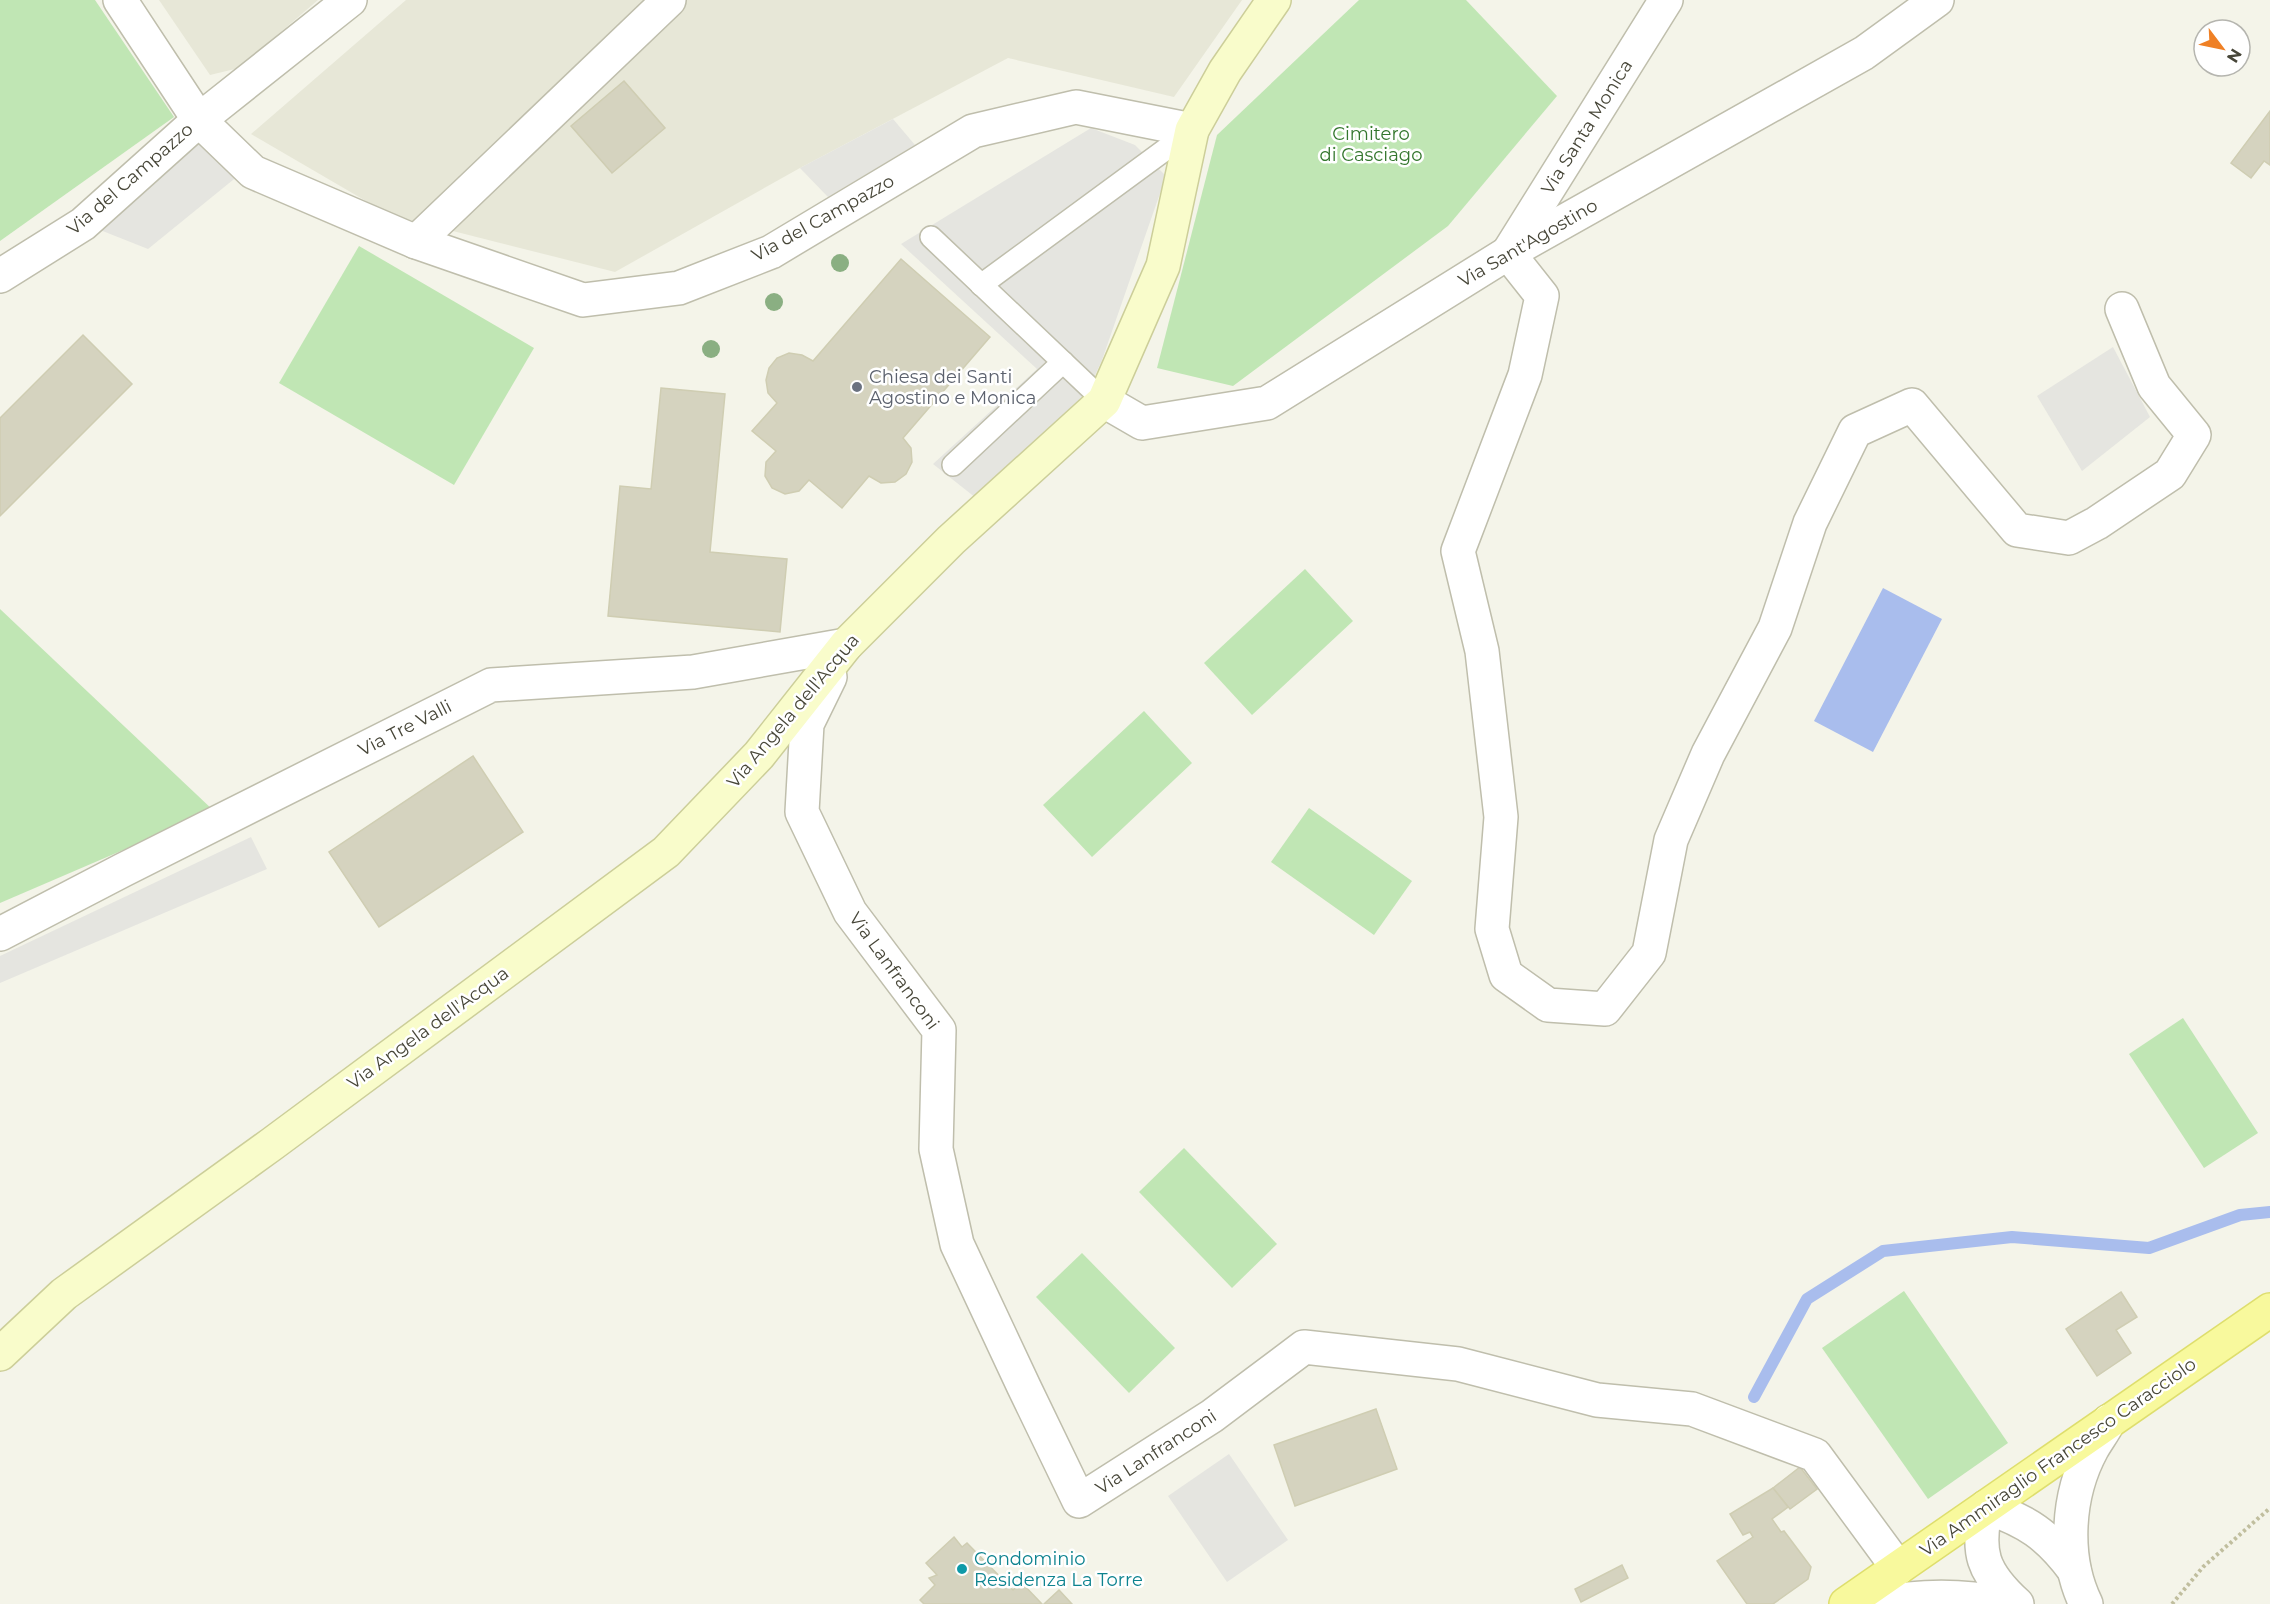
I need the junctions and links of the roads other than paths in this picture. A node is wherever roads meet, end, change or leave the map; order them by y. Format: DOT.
graph roads {
  1 [pos="120,0"];
  2 [pos="350,0"];
  3 [pos="669,0"];
  4 [pos="1274,0"];
  5 [pos="1666,0"];
  6 [pos="1937,0"];
  7 [pos="199,120"];
  8 [pos="1192,130"];
  9 [pos="931,237"];
  10 [pos="416,242"];
  11 [pos="1508,253"];
  12 [pos="0,276"];
  13 [pos="981,285"];
  14 [pos="2122,309"];
  15 [pos="1063,362"];
  16 [pos="1104,401"];
  17 [pos="953,465"];
  18 [pos="846,645"];
  19 [pos="0,934"];
  20 [pos="2270,1310"];
  21 [pos="0,1354"];
  22 [pos="2109,1421"];
  23 [pos="1986,1507"];
  24 [pos="1898,1568"];
  25 [pos="2074,1570"];
  26 [pos="1846,1604"];
  27 [pos="1880,1604"];
  28 [pos="2003,1604"];
  29 [pos="2017,1604"];
  30 [pos="2086,1604"];
  1 -- 7 [label="street, Via del Campazzo"];
  2 -- 7 [label="street"];
  3 -- 10 [label="street"];
  4 -- 8 [label="street, Via Angela dell'Acqua"];
  5 -- 11 [label="street, Via Santa Monica"];
  6 -- 11 [label="street, Via Sant'Agostino"];
  7 -- 10 [label="street, Via del Campazzo"];
  7 -- 12 [label="street, Via del Campazzo"];
  8 -- 10 [label="street, Via del Campazzo"];
  8 -- 13 [label="lane"];
  8 -- 16 [label="street, Via Angela dell'Acqua"];
  9 -- 13 [label="lane"];
  11 -- 14 [label="street"];
  11 -- 16 [label="street, Via Sant'Agostino"];
  13 -- 15 [label="lane"];
  15 -- 16 [label="lane"];
  15 -- 17 [label="lane"];
  16 -- 18 [label="street, Via Angela dell'Acqua"];
  18 -- 19 [label="street, Via Tre Valli"];
  18 -- 21 [label="street, Via Angela dell'Acqua"];
  18 -- 24 [label="street, Via Lanfranconi"];
  20 -- 22 [label="main road, Via Ammiraglio Francesco Caracciolo"];
  22 -- 23 [label="main road, Via Ammiraglio Francesco Caracciolo"];
  22 -- 25 [label="street"];
  23 -- 24 [label="main road, Via Ammiraglio Francesco Caracciolo"];
  23 -- 25 [label="street"];
  23 -- 29 [label="street"];
  24 -- 26 [label="main road, Via Ammiraglio Francesco Caracciolo"];
  25 -- 30 [label="street"];
  27 -- 28 [label="street"];
}
